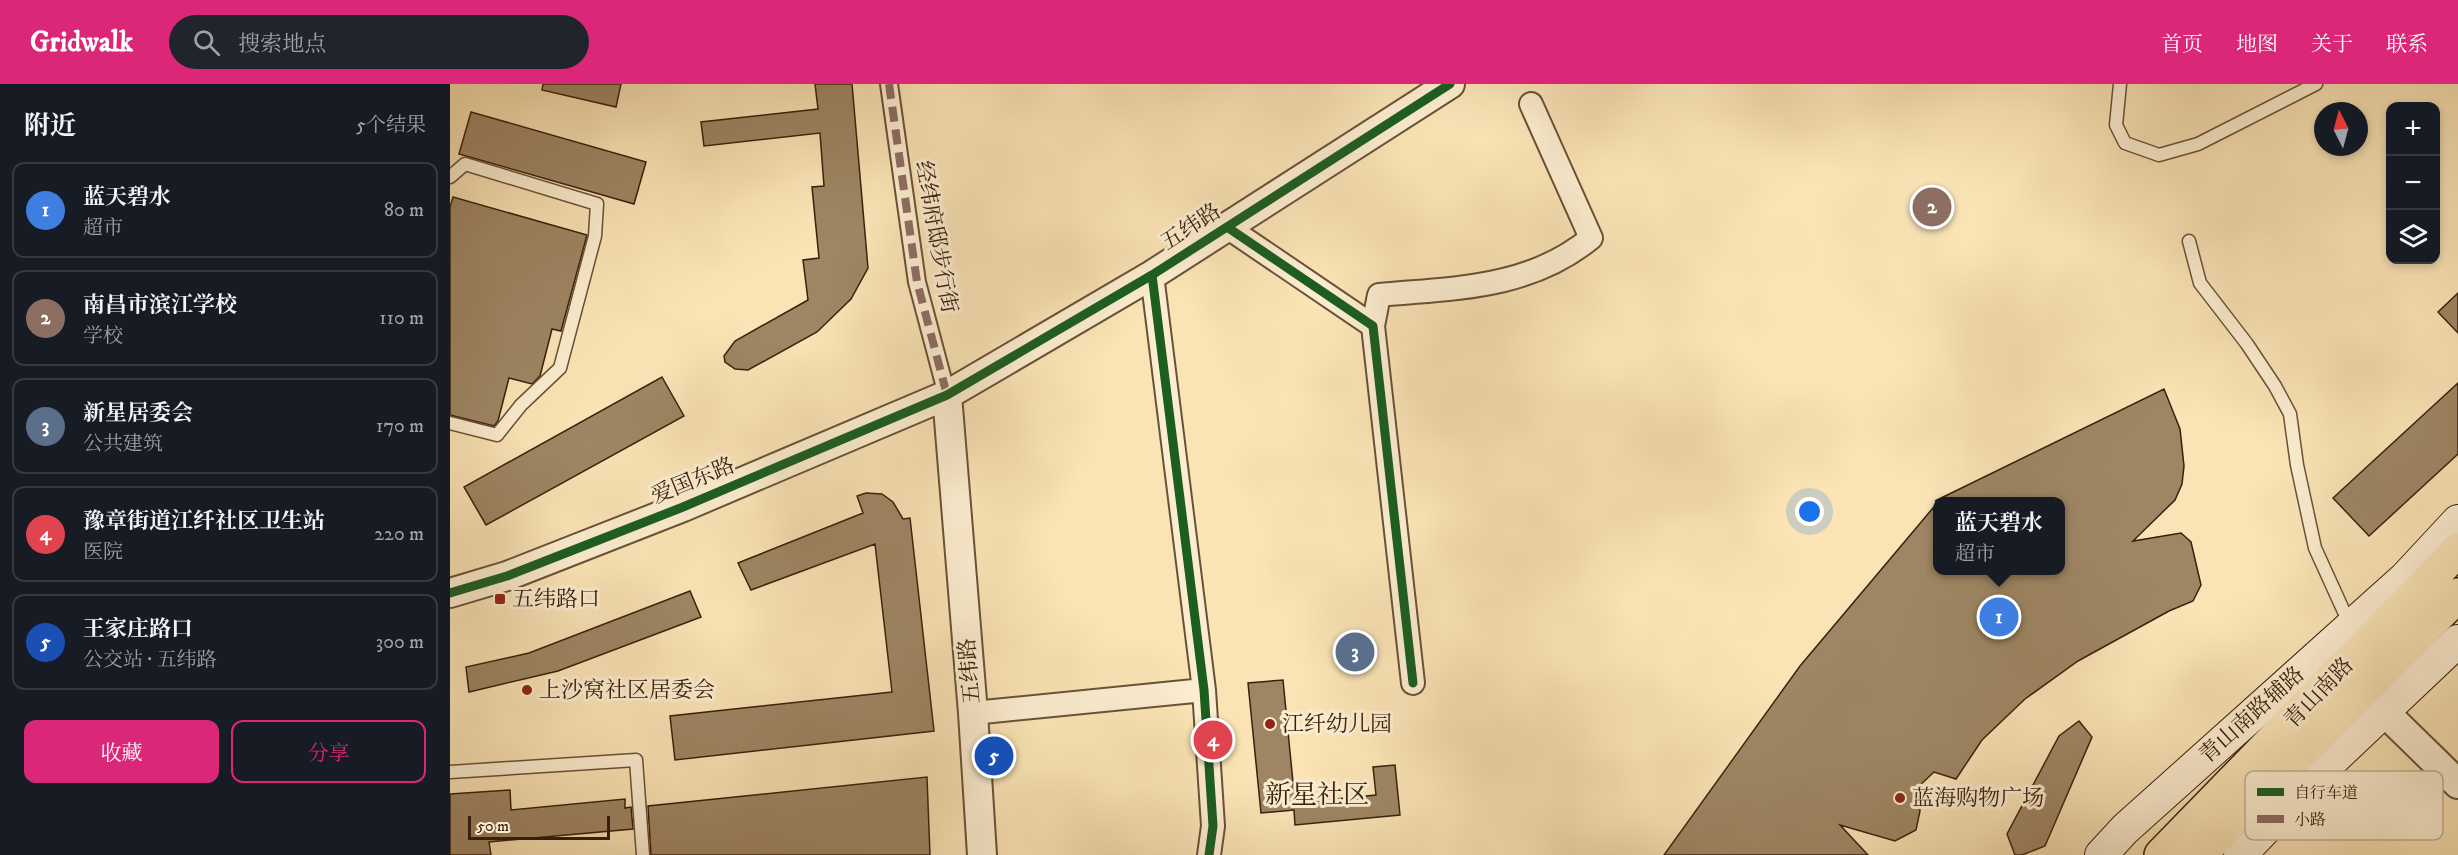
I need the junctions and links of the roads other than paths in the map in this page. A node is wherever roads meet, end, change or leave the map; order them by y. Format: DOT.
graph roads {
  1 [pos="889,84"];
  2 [pos="1450,84"];
  3 [pos="2120,84"];
  4 [pos="2316,84"];
  5 [pos="1531,104"];
  6 [pos="450,177"];
  7 [pos="1227,227"];
  8 [pos="2188,242"];
  9 [pos="1152,275"];
  10 [pos="1373,326"];
  11 [pos="947,396"];
  12 [pos="451,428"];
  13 [pos="2458,521"];
  14 [pos="2458,550"];
  15 [pos="2405,578"];
  16 [pos="450,593"];
  17 [pos="2458,595"];
  18 [pos="2399,610"];
  19 [pos="2351,626"];
  20 [pos="2458,628"];
  21 [pos="2424,630"];
  22 [pos="2458,641"];
  23 [pos="1413,683"];
  24 [pos="1204,690"];
  25 [pos="2362,691"];
  26 [pos="973,713"];
  27 [pos="2264,771"];
  28 [pos="2282,771"];
  29 [pos="2321,771"];
  30 [pos="450,772"];
  31 [pos="2458,784"];
  32 [pos="2245,786"];
  33 [pos="2245,809"];
  34 [pos="2254,840"];
  35 [pos="643,855"];
  36 [pos="982,855"];
  37 [pos="1209,855"];
  38 [pos="2101,855"];
  39 [pos="2161,855"];
  40 [pos="2199,855"];
  41 [pos="2240,855"];
  1 -- 11 [label="street, 经纬府邸步行街"];
  2 -- 7 [label="street, 五纬路"];
  3 -- 4 [label="lane"];
  5 -- 10 [label="street"];
  6 -- 12 [label="lane"];
  7 -- 9 [label="street, 五纬路"];
  7 -- 10 [label="street"];
  8 -- 19 [label="lane"];
  9 -- 11 [label="street, 五纬路"];
  9 -- 24 [label="street"];
  10 -- 23 [label="street"];
  11 -- 16 [label="street, 爱国东路"];
  11 -- 26 [label="street, 五纬路"];
  13 -- 15 [label="main road"];
  14 -- 18 [label="main road, 青山南路"];
  15 -- 18 [label="main road"];
  15 -- 19 [label="main road, 青山南路辅路"];
  17 -- 21 [label="main road, 青山南路"];
  18 -- 25 [label="main road, 青山南路"];
  19 -- 38 [label="main road, 青山南路辅路"];
  20 -- 21 [label="main road"];
  21 -- 25 [label="main road, 青山南路"];
  22 -- 25 [label="main road"];
  24 -- 26 [label="street"];
  24 -- 37 [label="street"];
  25 -- 27 [label="main road, 青山南路"];
  25 -- 28 [label="main road, 青山南路"];
  25 -- 29 [label="main road"];
  25 -- 31 [label="street"];
  26 -- 36 [label="street, 五纬路"];
  30 -- 35 [label="lane"];
  32 -- 39 [label="main road, 青山南路"];
  33 -- 40 [label="main road, 青山南路"];
  34 -- 41 [label="main road"];
}
